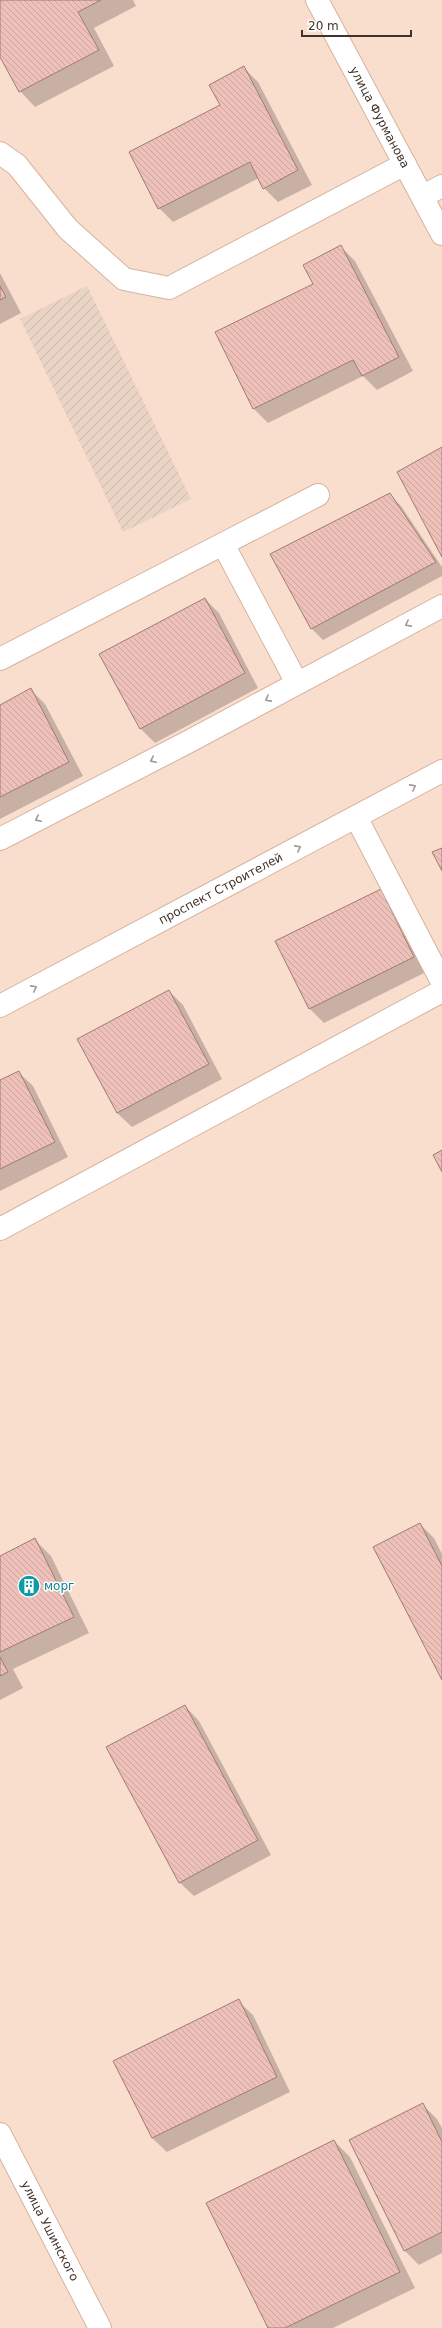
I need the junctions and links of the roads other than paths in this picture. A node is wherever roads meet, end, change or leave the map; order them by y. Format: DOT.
graph roads {
  1 [pos="317,0"];
  2 [pos="0,154"];
  3 [pos="405,164"];
  4 [pos="442,186"];
  5 [pos="423,196"];
  6 [pos="442,234"];
  7 [pos="318,495"];
  8 [pos="223,544"];
  9 [pos="442,606"];
  10 [pos="0,659"];
  11 [pos="297,683"];
  12 [pos="442,771"];
  13 [pos="356,817"];
  14 [pos="0,839"];
  15 [pos="442,982"];
  16 [pos="442,992"];
  17 [pos="0,1006"];
  18 [pos="0,1229"];
  19 [pos="0,2134"];
  20 [pos="100,2328"];
  1 -- 3 [label="street, улица Фурманова"];
  2 -- 3 [label="street"];
  3 -- 5 [label="street, улица Фурманова"];
  4 -- 5 [label="street"];
  5 -- 6 [label="street, улица Фурманова"];
  7 -- 8 [label="street"];
  8 -- 10 [label="street"];
  8 -- 11 [label="street"];
  9 -- 11 [label="street, one-way"];
  11 -- 14 [label="street, one-way"];
  13 -- 12 [label="street, проспект Строителей, one-way"];
  13 -- 15 [label="street"];
  17 -- 13 [label="street, проспект Строителей, one-way"];
  16 -- 18 [label="street"];
  19 -- 20 [label="street, улица Ушинского"];
}
